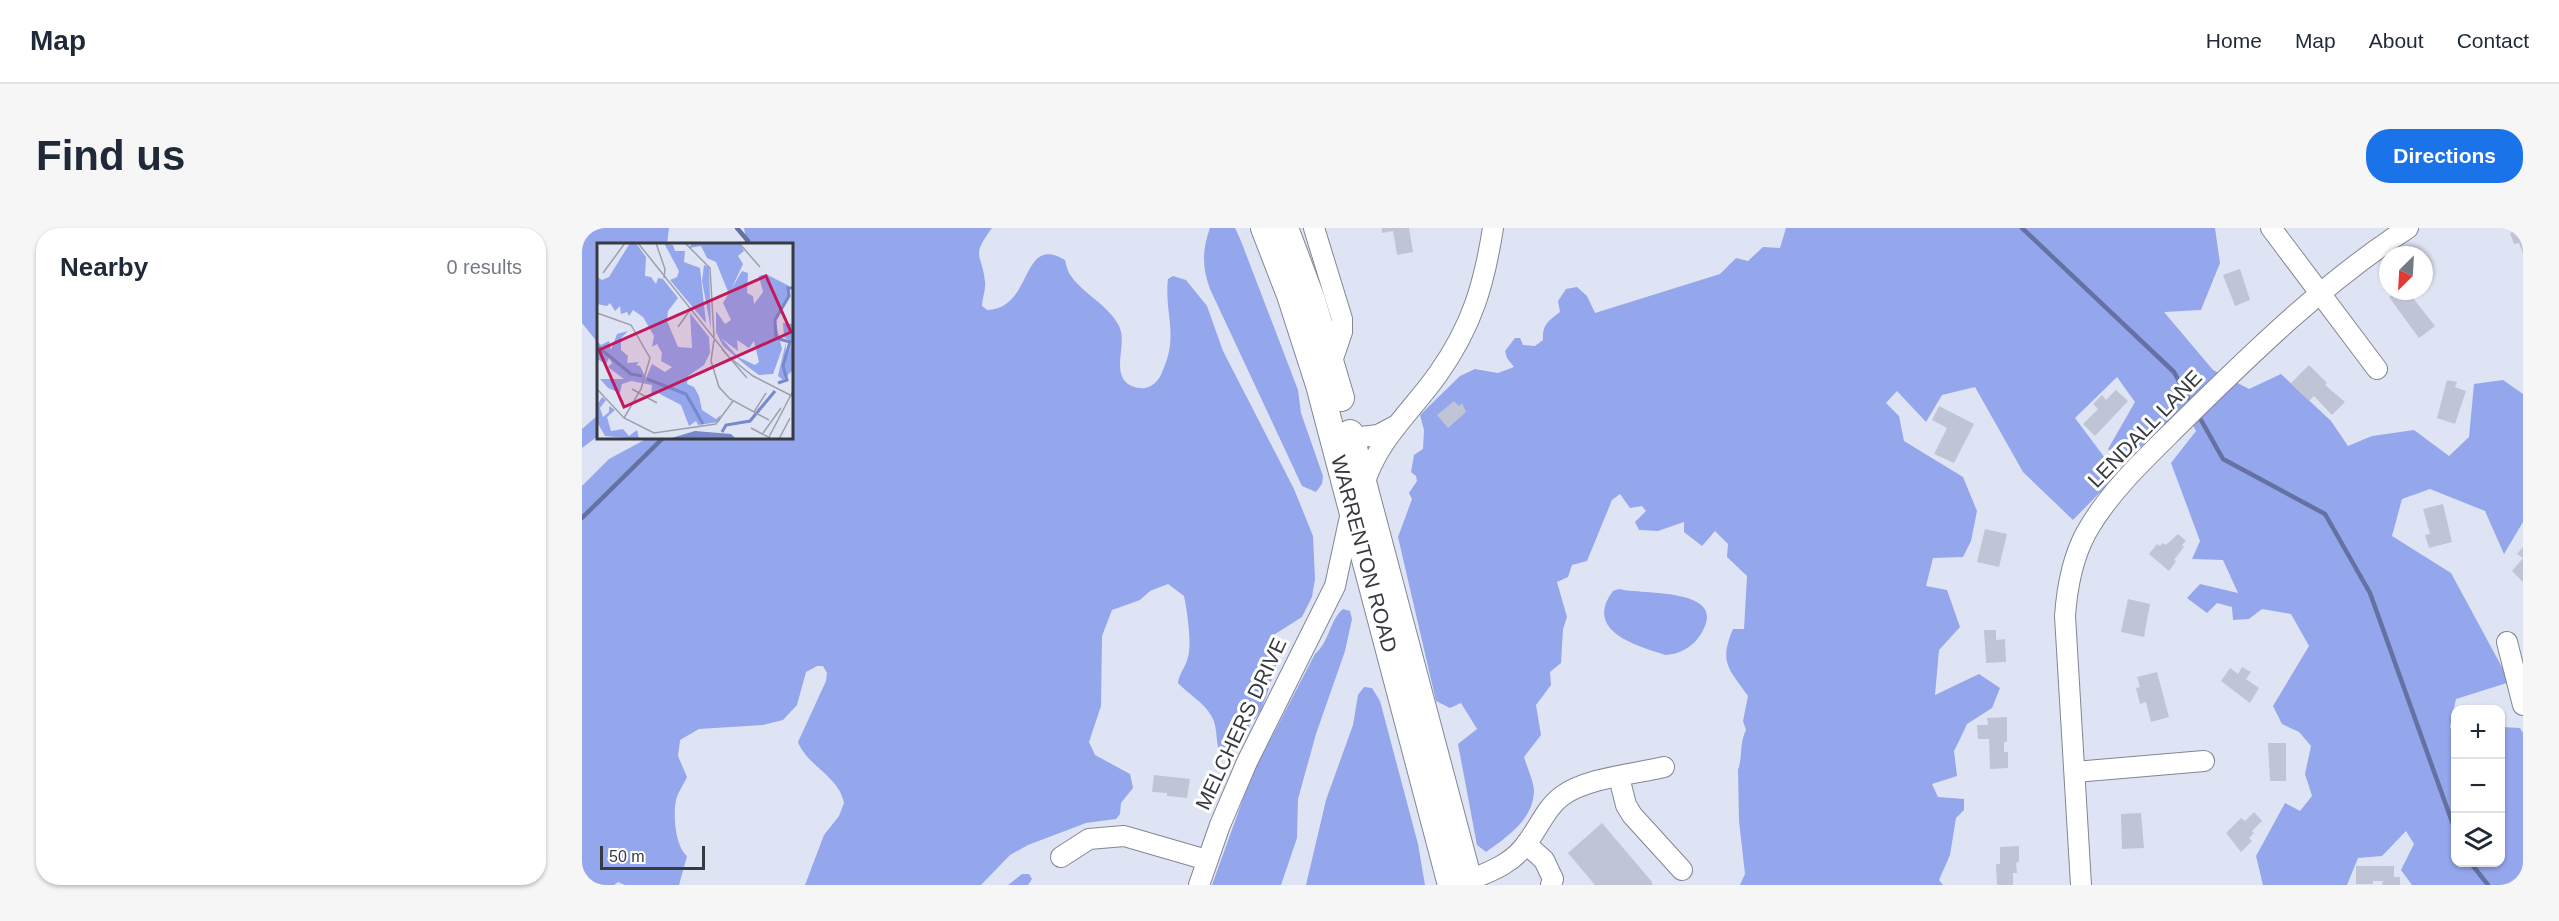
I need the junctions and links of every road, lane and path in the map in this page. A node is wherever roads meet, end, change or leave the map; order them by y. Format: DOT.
graph roads {
  1 [pos="1264,228"];
  2 [pos="1285,228"];
  3 [pos="1314,228"];
  4 [pos="1493,228"];
  5 [pos="2271,228"];
  6 [pos="2408,228"];
  7 [pos="2319,293"];
  8 [pos="1331,364"];
  9 [pos="2377,369"];
  10 [pos="1395,426"];
  11 [pos="1352,438"];
  12 [pos="1364,484"];
  13 [pos="1352,508"];
  14 [pos="1367,568"];
  15 [pos="1335,586"];
  16 [pos="2507,642"];
  17 [pos="2523,705"];
  18 [pos="2204,761"];
  19 [pos="1664,767"];
  20 [pos="2074,772"];
  21 [pos="1619,777"];
  22 [pos="1526,844"];
  23 [pos="1061,856"];
  24 [pos="1207,860"];
  25 [pos="1682,870"];
  26 [pos="1464,883"];
  27 [pos="1558,883"];
  28 [pos="1198,885"];
  29 [pos="2081,885"];
  1 -- 13 [label="main road, WARRENTON ROAD"];
  2 -- 8 [label="main road, WARRENTON ROAD"];
  3 -- 8 [label="street"];
  4 -- 10 [label="street"];
  5 -- 7 [label="street"];
  6 -- 7 [label="street, LENDALL LANE"];
  7 -- 9 [label="street"];
  7 -- 20 [label="street, LENDALL LANE"];
  8 -- 11 [label="main road, WARRENTON ROAD"];
  10 -- 11 [label="street"];
  10 -- 12 [label="street"];
  11 -- 12 [label="main road, WARRENTON ROAD"];
  12 -- 26 [label="main road, WARRENTON ROAD"];
  13 -- 14 [label="main road, WARRENTON ROAD"];
  13 -- 15 [label="street, MELCHERS DRIVE"];
  14 -- 15 [label="street"];
  14 -- 26 [label="main road, WARRENTON ROAD"];
  15 -- 24 [label="street, MELCHERS DRIVE"];
  16 -- 17 [label="street"];
  18 -- 20 [label="street"];
  19 -- 21 [label="street"];
  20 -- 29 [label="street, LENDALL LANE"];
  21 -- 22 [label="street"];
  21 -- 25 [label="street"];
  22 -- 26 [label="street"];
  22 -- 27 [label="street"];
  23 -- 24 [label="street"];
  24 -- 28 [label="street, MELCHERS DRIVE"];
}
